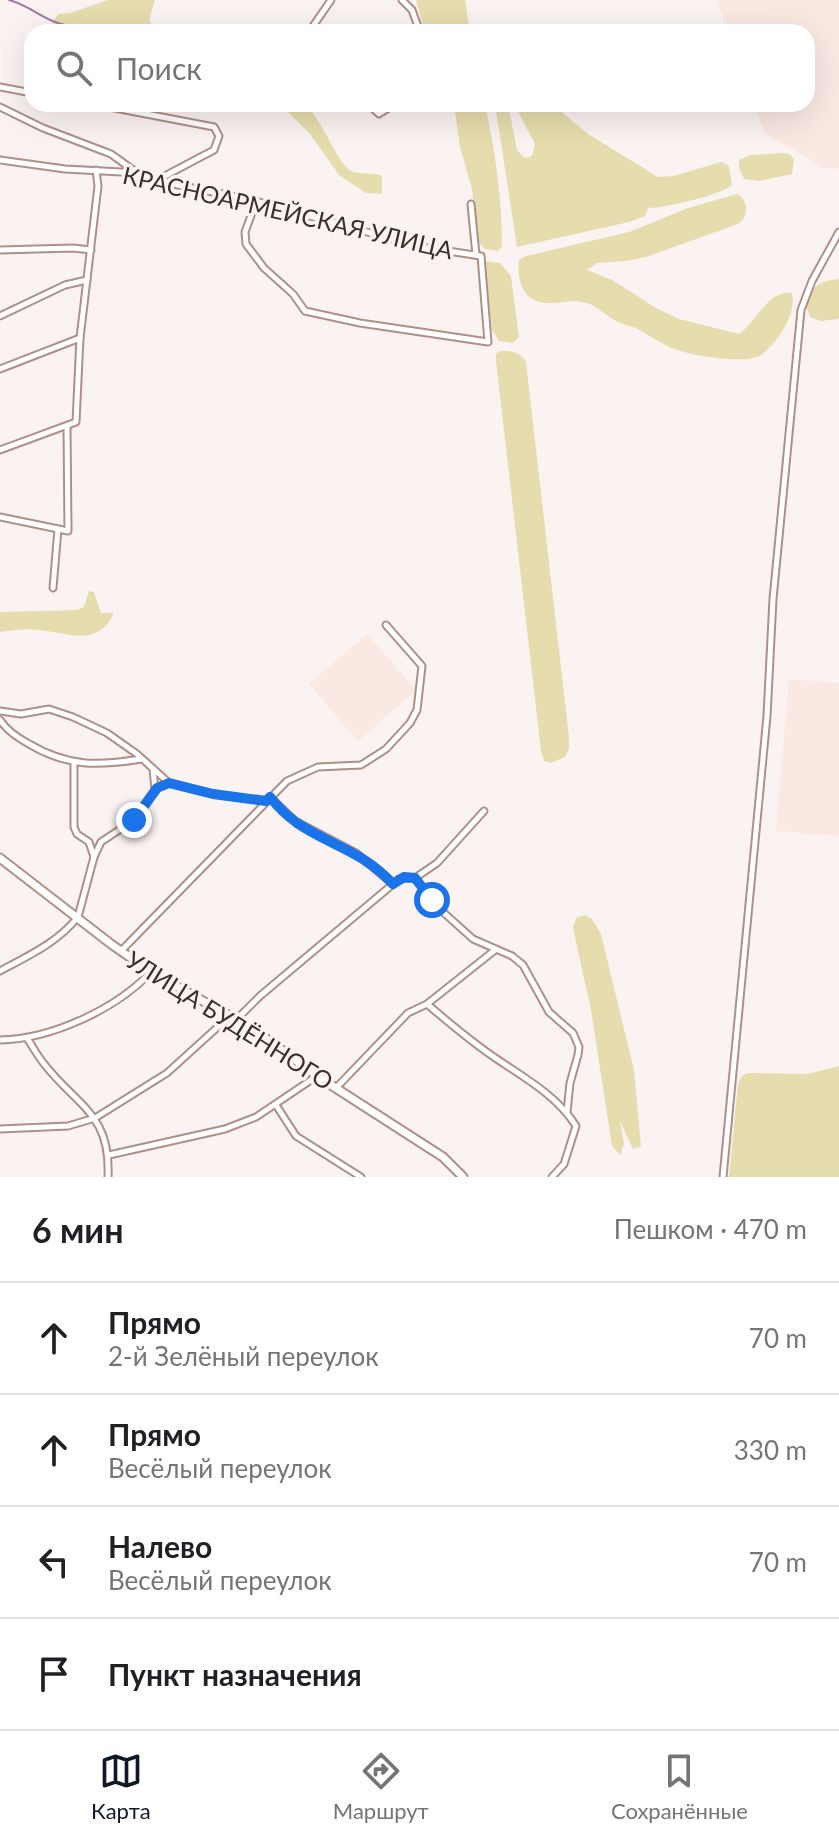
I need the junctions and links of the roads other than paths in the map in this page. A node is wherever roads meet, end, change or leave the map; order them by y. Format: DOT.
graph roads {
  1 [pos="331,0"];
  2 [pos="402,0"];
  3 [pos="314,24"];
  4 [pos="417,24"];
  5 [pos="0,87"];
  6 [pos="24,92"];
  7 [pos="0,107"];
  8 [pos="136,112"];
  9 [pos="0,160"];
  10 [pos="96,170"];
  11 [pos="137,173"];
  12 [pos="158,179"];
  13 [pos="256,202"];
  14 [pos="471,204"];
  15 [pos="839,232"];
  16 [pos="0,250"];
  17 [pos="91,250"];
  18 [pos="479,256"];
  19 [pos="87,280"];
  20 [pos="0,316"];
  21 [pos="80,338"];
  22 [pos="0,369"];
  23 [pos="67,426"];
  24 [pos="0,450"];
  25 [pos="0,517"];
  26 [pos="58,529"];
  27 [pos="53,588"];
  28 [pos="386,625"];
  29 [pos="0,711"];
  30 [pos="0,720"];
  31 [pos="142,758"];
  32 [pos="74,763"];
  33 [pos="153,768"];
  34 [pos="169,783"];
  35 [pos="155,790"];
  36 [pos="268,799"];
  37 [pos="484,811"];
  38 [pos="94,857"];
  39 [pos="0,858"];
  40 [pos="415,878"];
  41 [pos="393,884"];
  42 [pos="78,917"];
  43 [pos="496,949"];
  44 [pos="121,951"];
  45 [pos="0,971"];
  46 [pos="151,972"];
  47 [pos="427,1004"];
  48 [pos="234,1017"];
  49 [pos="27,1038"];
  50 [pos="0,1040"];
  51 [pos="317,1076"];
  52 [pos="336,1088"];
  53 [pos="276,1105"];
  54 [pos="567,1112"];
  55 [pos="95,1118"];
  56 [pos="0,1129"];
  57 [pos="109,1155"];
  58 [pos="108,1177"];
  59 [pos="361,1177"];
  60 [pos="463,1177"];
  61 [pos="552,1177"];
  62 [pos="723,1177"];
  1 -- 3 [label="street"];
  2 -- 4 [label="street"];
  5 -- 6 [label="street"];
  7 -- 11 [label="street"];
  8 -- 12 [label="street"];
  9 -- 10 [label="street, КРАСНОАРМЕЙСКАЯ УЛИЦА"];
  10 -- 11 [label="street, КРАСНОАРМЕЙСКАЯ УЛИЦА"];
  10 -- 17 [label="street"];
  11 -- 12 [label="street, КРАСНОАРМЕЙСКАЯ УЛИЦА"];
  12 -- 13 [label="street, КРАСНОАРМЕЙСКАЯ УЛИЦА"];
  13 -- 18 [label="street, КРАСНОАРМЕЙСКАЯ УЛИЦА"];
  13 -- 18 [label="street"];
  14 -- 18 [label="street"];
  15 -- 62 [label="street"];
  16 -- 17 [label="street"];
  17 -- 19 [label="street"];
  19 -- 20 [label="street"];
  19 -- 21 [label="street"];
  21 -- 22 [label="street"];
  21 -- 23 [label="street"];
  23 -- 24 [label="street"];
  23 -- 26 [label="street"];
  25 -- 26 [label="street"];
  26 -- 27 [label="street"];
  28 -- 36 [label="street"];
  29 -- 31 [label="street"];
  30 -- 32 [label="street"];
  31 -- 32 [label="street"];
  31 -- 33 [label="street"];
  32 -- 38 [label="street"];
  33 -- 34 [label="street"];
  33 -- 35 [label="street"];
  34 -- 35 [label="street"];
  34 -- 36 [label="street"];
  35 -- 38 [label="street"];
  36 -- 41 [label="street"];
  36 -- 44 [label="street"];
  37 -- 40 [label="street"];
  38 -- 42 [label="street"];
  39 -- 42 [label="main road, УЛИЦА БУДЁННОГО"];
  40 -- 41 [label="street"];
  40 -- 43 [label="street"];
  41 -- 48 [label="street"];
  42 -- 44 [label="main road, УЛИЦА БУДЁННОГО"];
  42 -- 45 [label="street"];
  43 -- 47 [label="street"];
  43 -- 54 [label="street"];
  44 -- 46 [label="main road, УЛИЦА БУДЁННОГО"];
  46 -- 48 [label="main road, УЛИЦА БУДЁННОГО"];
  46 -- 49 [label="street"];
  47 -- 52 [label="street"];
  47 -- 54 [label="street"];
  48 -- 51 [label="main road, УЛИЦА БУДЁННОГО"];
  48 -- 55 [label="street"];
  49 -- 50 [label="street"];
  49 -- 55 [label="street"];
  51 -- 52 [label="main road, УЛИЦА БУДЁННОГО"];
  51 -- 53 [label="street"];
  52 -- 60 [label="main road, УЛИЦА БУДЁННОГО"];
  53 -- 57 [label="street"];
  53 -- 59 [label="street"];
  54 -- 61 [label="street"];
  55 -- 56 [label="street"];
  55 -- 57 [label="street"];
  57 -- 58 [label="street"];
}
